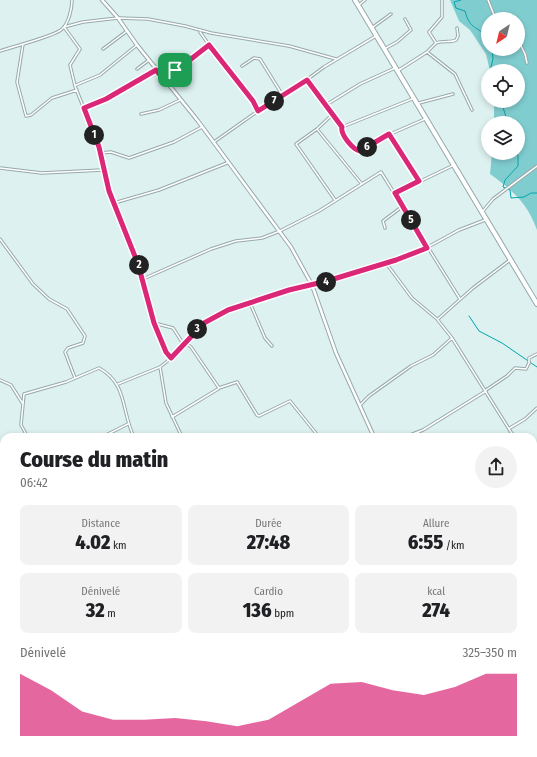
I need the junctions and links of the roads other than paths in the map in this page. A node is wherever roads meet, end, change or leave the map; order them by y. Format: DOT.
graph roads {
  1 [pos="72,0"];
  2 [pos="102,0"];
  3 [pos="355,0"];
  4 [pos="365,0"];
  5 [pos="442,0"];
  6 [pos="488,0"];
  7 [pos="358,6"];
  8 [pos="494,12"];
  9 [pos="391,14"];
  10 [pos="118,18"];
  11 [pos="405,19"];
  12 [pos="64,26"];
  13 [pos="457,28"];
  14 [pos="372,29"];
  15 [pos="127,31"];
  16 [pos="199,31"];
  17 [pos="376,36"];
  18 [pos="436,43"];
  19 [pos="23,44"];
  20 [pos="136,45"];
  21 [pos="209,45"];
  22 [pos="103,49"];
  23 [pos="384,49"];
  24 [pos="0,51"];
  25 [pos="427,52"];
  26 [pos="525,52"];
  27 [pos="336,59"];
  28 [pos="149,60"];
  29 [pos="527,63"];
  30 [pos="242,66"];
  31 [pos="137,69"];
  32 [pos="396,69"];
  33 [pos="156,70"];
  34 [pos="164,80"];
  35 [pos="307,80"];
  36 [pos="75,86"];
  37 [pos="77,90"];
  38 [pos="453,94"];
  39 [pos="283,96"];
  40 [pos="413,98"];
  41 [pos="180,100"];
  42 [pos="417,104"];
  43 [pos="326,105"];
  44 [pos="84,108"];
  45 [pos="472,110"];
  46 [pos="258,111"];
  47 [pos="141,114"];
  48 [pos="332,114"];
  49 [pos="425,119"];
  50 [pos="202,127"];
  51 [pos="342,127"];
  52 [pos="317,129"];
  53 [pos="389,134"];
  54 [pos="214,143"];
  55 [pos="100,153"];
  56 [pos="228,163"];
  57 [pos="454,165"];
  58 [pos="537,166"];
  59 [pos="0,168"];
  60 [pos="103,170"];
  61 [pos="419,181"];
  62 [pos="361,183"];
  63 [pos="395,193"];
  64 [pos="335,200"];
  65 [pos="114,204"];
  66 [pos="403,206"];
  67 [pos="482,212"];
  68 [pos="486,220"];
  69 [pos="385,228"];
  70 [pos="280,231"];
  71 [pos="0,239"];
  72 [pos="427,248"];
  73 [pos="510,260"];
  74 [pos="386,263"];
  75 [pos="143,279"];
  76 [pos="312,285"];
  77 [pos="460,299"];
  78 [pos="250,303"];
  79 [pos="537,304"];
  80 [pos="438,320"];
  81 [pos="154,323"];
  82 [pos="452,338"];
  83 [pos="185,344"];
  84 [pos="272,346"];
  85 [pos="537,354"];
  86 [pos="171,358"];
  87 [pos="160,366"];
  88 [pos="75,378"];
  89 [pos="0,380"];
  90 [pos="118,384"];
  91 [pos="219,388"];
  92 [pos="486,391"];
  93 [pos="360,405"];
  94 [pos="24,406"];
  95 [pos="537,408"];
  96 [pos="172,417"];
  97 [pos="128,424"];
  98 [pos="510,428"];
  99 [pos="418,432"];
  100 [pos="25,433"];
  101 [pos="110,433"];
  102 [pos="132,433"];
  103 [pos="180,433"];
  104 [pos="316,433"];
  105 [pos="372,433"];
  106 [pos="512,433"];
  1 -- 12 [label="street"];
  2 -- 10 [label="street"];
  3 -- 7 [label="highway"];
  4 -- 7 [label="street"];
  5 -- 18 [label="street"];
  6 -- 8 [label="street"];
  7 -- 14 [label="highway"];
  9 -- 14 [label="street"];
  10 -- 12 [label="street"];
  10 -- 15 [label="street"];
  10 -- 16 [label="street"];
  11 -- 23 [label="street"];
  12 -- 19 [label="street"];
  12 -- 36 [label="street"];
  13 -- 18 [label="street"];
  14 -- 17 [label="highway"];
  15 -- 20 [label="street"];
  15 -- 22 [label="street"];
  16 -- 21 [label="street"];
  16 -- 27 [label="street"];
  17 -- 23 [label="highway"];
  17 -- 27 [label="street"];
  18 -- 25 [label="street"];
  19 -- 24 [label="street"];
  19 -- 37 [label="street"];
  20 -- 28 [label="street"];
  20 -- 36 [label="street"];
  21 -- 34 [label="street"];
  21 -- 46 [label="street"];
  23 -- 32 [label="highway"];
  25 -- 32 [label="street"];
  25 -- 45 [label="street"];
  26 -- 29 [label="street"];
  27 -- 35 [label="street"];
  28 -- 31 [label="street"];
  28 -- 33 [label="street"];
  30 -- 39 [label="street"];
  32 -- 40 [label="highway"];
  32 -- 43 [label="street"];
  33 -- 34 [label="street"];
  33 -- 44 [label="street"];
  34 -- 41 [label="street"];
  35 -- 39 [label="street"];
  35 -- 43 [label="street"];
  36 -- 37 [label="street"];
  37 -- 44 [label="street"];
  38 -- 42 [label="street"];
  39 -- 46 [label="street"];
  40 -- 42 [label="highway"];
  40 -- 51 [label="street"];
  41 -- 47 [label="street"];
  41 -- 50 [label="street"];
  42 -- 49 [label="highway"];
  43 -- 48 [label="street"];
  44 -- 55 [label="street"];
  46 -- 54 [label="street"];
  48 -- 51 [label="street"];
  48 -- 52 [label="street"];
  49 -- 53 [label="street"];
  49 -- 57 [label="highway"];
  50 -- 54 [label="street"];
  50 -- 55 [label="street"];
  51 -- 53 [label="street"];
  52 -- 62 [label="street"];
  52 -- 64 [label="street"];
  53 -- 61 [label="street"];
  54 -- 56 [label="street"];
  55 -- 60 [label="street"];
  56 -- 65 [label="street"];
  56 -- 70 [label="street"];
  57 -- 61 [label="street"];
  57 -- 67 [label="highway"];
  58 -- 67 [label="street"];
  59 -- 60 [label="street"];
  60 -- 65 [label="street"];
  61 -- 63 [label="street"];
  62 -- 63 [label="street"];
  62 -- 64 [label="street"];
  63 -- 66 [label="street"];
  64 -- 70 [label="street"];
  65 -- 75 [label="street"];
  66 -- 69 [label="street"];
  66 -- 72 [label="street"];
  67 -- 68 [label="highway"];
  68 -- 72 [label="street"];
  68 -- 73 [label="highway"];
  70 -- 75 [label="street"];
  70 -- 76 [label="street"];
  71 -- 88 [label="street"];
  72 -- 74 [label="street"];
  72 -- 77 [label="street"];
  73 -- 77 [label="street"];
  73 -- 79 [label="highway"];
  74 -- 76 [label="street"];
  74 -- 80 [label="street"];
  75 -- 81 [label="street"];
  76 -- 78 [label="street"];
  76 -- 93 [label="street"];
  77 -- 80 [label="street"];
  78 -- 83 [label="street"];
  78 -- 84 [label="street"];
  80 -- 82 [label="street"];
  81 -- 83 [label="street"];
  81 -- 86 [label="street"];
  82 -- 92 [label="street"];
  82 -- 93 [label="street"];
  83 -- 86 [label="street"];
  83 -- 91 [label="street"];
  85 -- 92 [label="street"];
  86 -- 87 [label="street"];
  87 -- 90 [label="street"];
  87 -- 96 [label="street"];
  88 -- 90 [label="street"];
  88 -- 94 [label="street"];
  89 -- 94 [label="street"];
  90 -- 97 [label="street"];
  91 -- 96 [label="street"];
  91 -- 104 [label="street"];
  92 -- 98 [label="street"];
  92 -- 99 [label="street"];
  93 -- 105 [label="street"];
  94 -- 100 [label="street"];
  95 -- 98 [label="street"];
  96 -- 103 [label="street"];
  97 -- 101 [label="street"];
  97 -- 102 [label="street"];
  98 -- 106 [label="street"];
}
